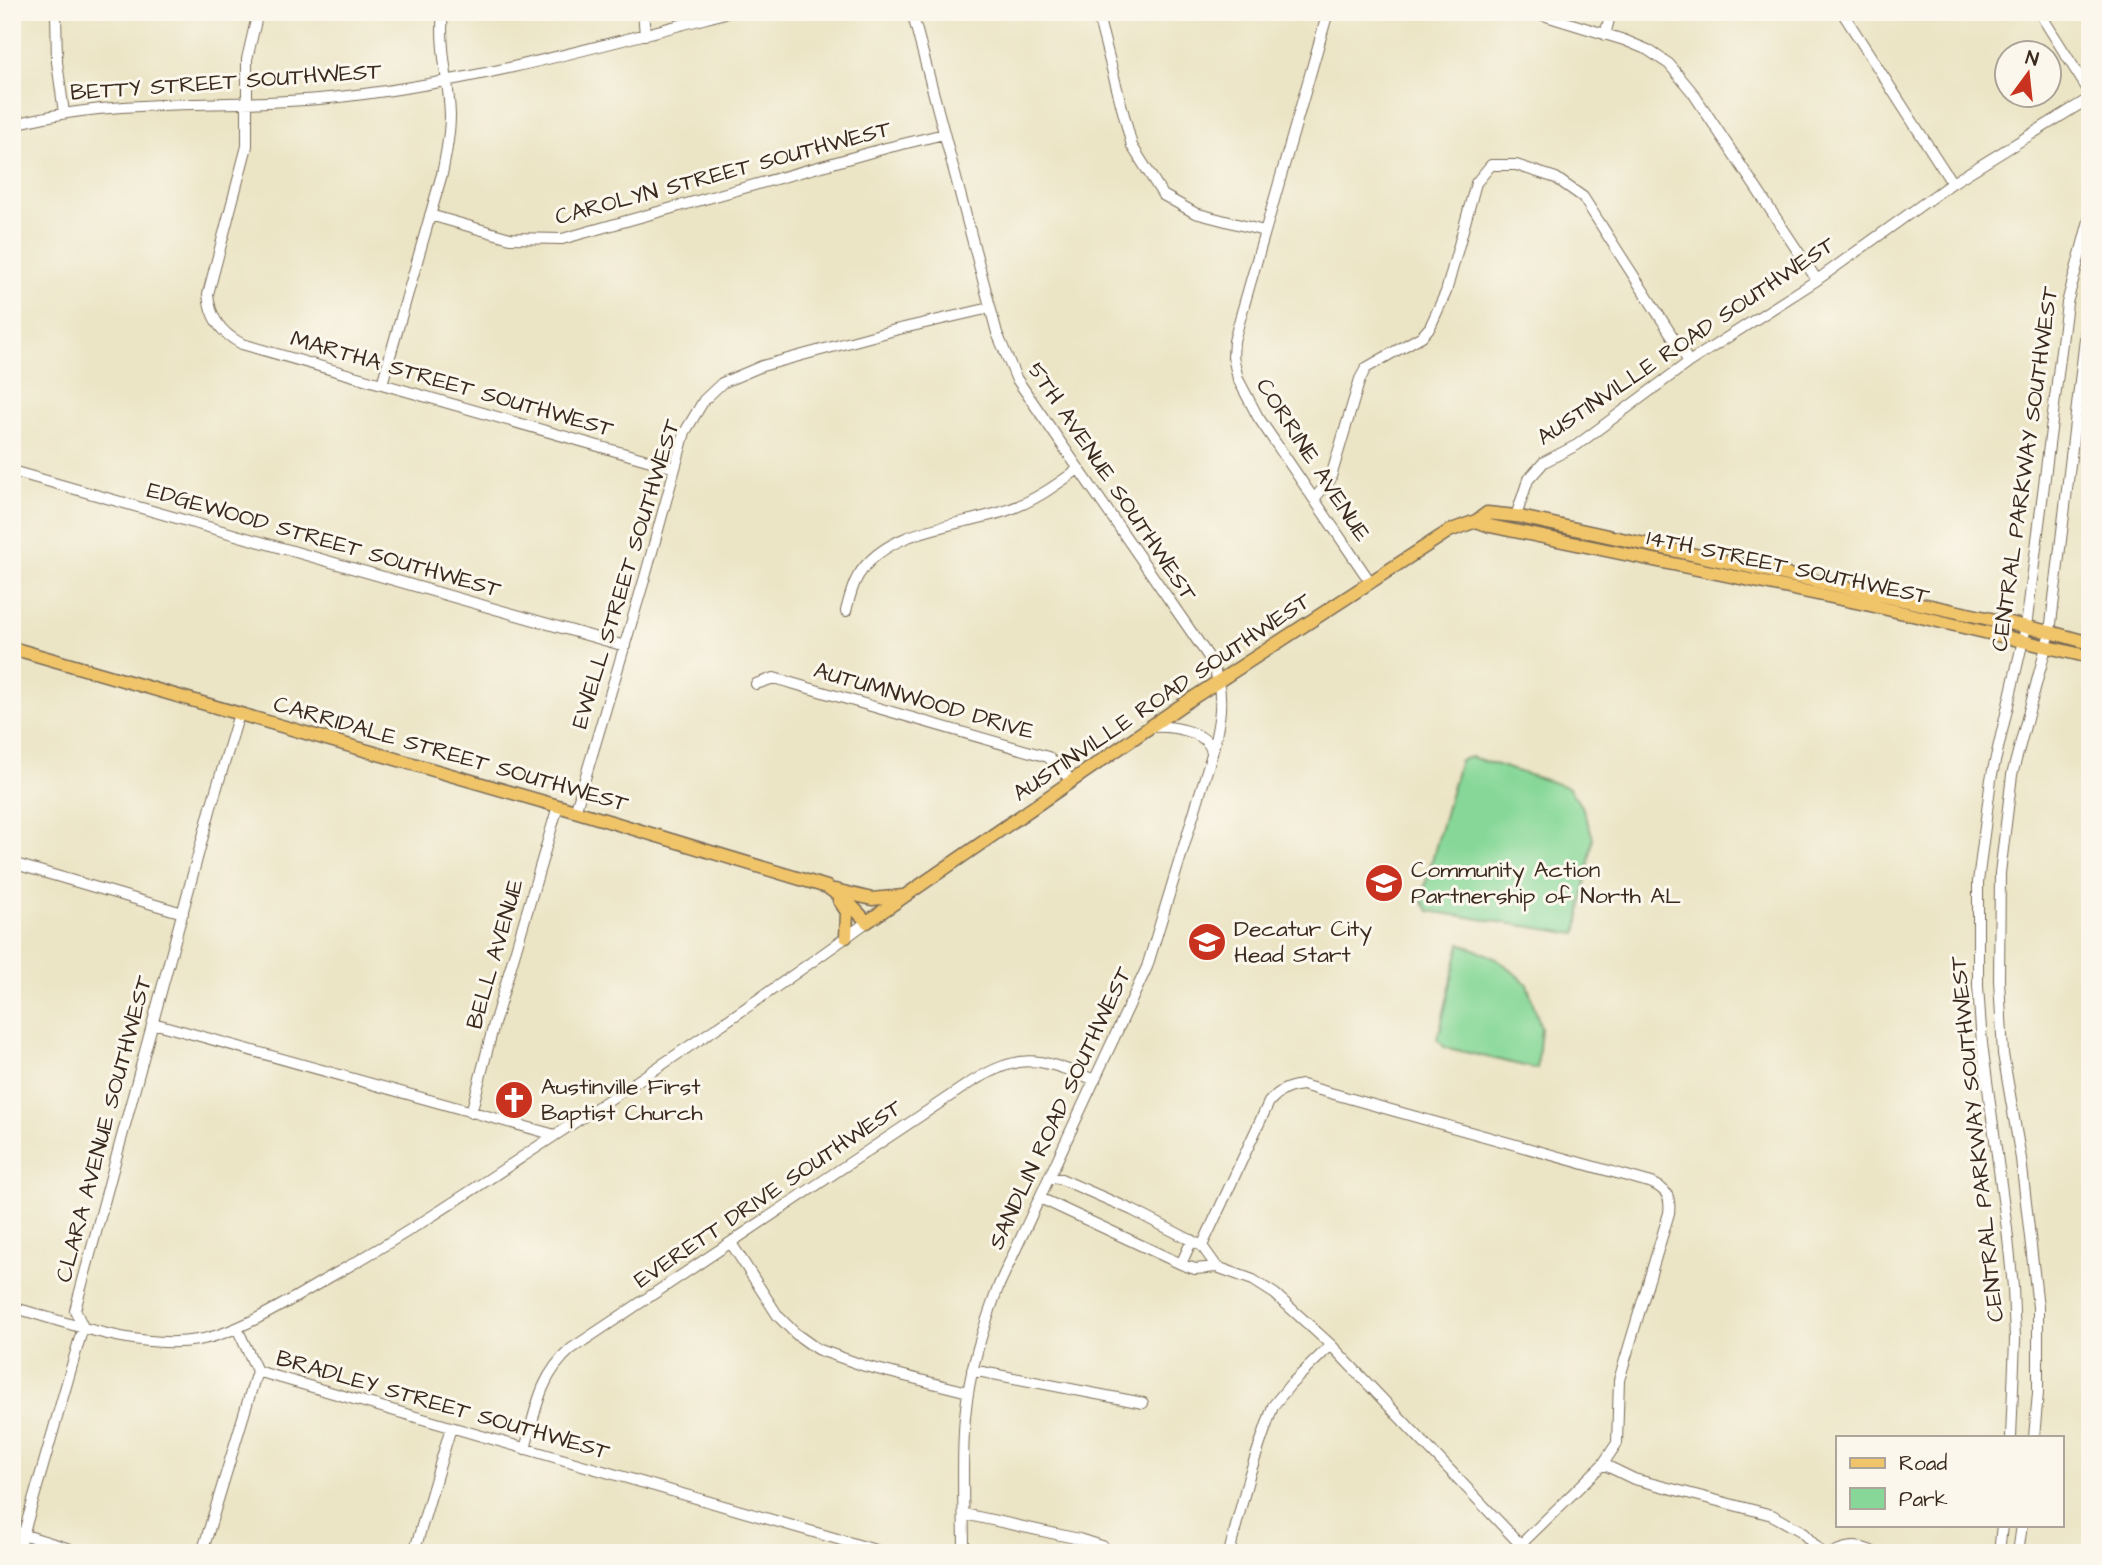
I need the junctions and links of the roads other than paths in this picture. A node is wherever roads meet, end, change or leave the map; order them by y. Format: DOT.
graph roads {
  1 [pos="56,12"];
  2 [pos="258,12"];
  3 [pos="443,12"];
  4 [pos="643,12"];
  5 [pos="729,12"];
  6 [pos="912,12"];
  7 [pos="1097,12"];
  8 [pos="1328,12"];
  9 [pos="1533,12"];
  10 [pos="1611,12"];
  11 [pos="1842,12"];
  12 [pos="2039,12"];
  13 [pos="645,34"];
  14 [pos="1605,35"];
  15 [pos="445,80"];
  16 [pos="2090,96"];
  17 [pos="247,102"];
  18 [pos="64,113"];
  19 [pos="12,125"];
  20 [pos="944,134"];
  21 [pos="1952,183"];
  22 [pos="430,215"];
  23 [pos="2090,218"];
  24 [pos="1264,232"];
  25 [pos="1817,279"];
  26 [pos="2090,297"];
  27 [pos="990,308"];
  28 [pos="1689,362"];
  29 [pos="382,384"];
  30 [pos="675,468"];
  31 [pos="1077,470"];
  32 [pos="12,471"];
  33 [pos="1314,499"];
  34 [pos="1516,516"];
  35 [pos="1476,521"];
  36 [pos="1371,583"];
  37 [pos="846,611"];
  38 [pos="2026,627"];
  39 [pos="2050,632"];
  40 [pos="2023,640"];
  41 [pos="2090,643"];
  42 [pos="625,646"];
  43 [pos="2047,646"];
  44 [pos="12,649"];
  45 [pos="2090,657"];
  46 [pos="1219,683"];
  47 [pos="756,684"];
  48 [pos="239,714"];
  49 [pos="1152,726"];
  50 [pos="1212,754"];
  51 [pos="1072,781"];
  52 [pos="558,806"];
  53 [pos="575,811"];
  54 [pos="12,863"];
  55 [pos="827,887"];
  56 [pos="904,896"];
  57 [pos="183,913"];
  58 [pos="867,922"];
  59 [pos="846,937"];
  60 [pos="153,1023"];
  61 [pos="1095,1080"];
  62 [pos="471,1113"];
  63 [pos="555,1135"];
  64 [pos="1049,1177"];
  65 [pos="1040,1198"];
  66 [pos="1192,1240"];
  67 [pos="731,1243"];
  68 [pos="1202,1246"];
  69 [pos="1181,1264"];
  70 [pos="1217,1267"];
  71 [pos="12,1307"];
  72 [pos="83,1327"];
  73 [pos="237,1328"];
  74 [pos="1331,1345"];
  75 [pos="972,1370"];
  76 [pos="257,1371"];
  77 [pos="968,1392"];
  78 [pos="1143,1404"];
  79 [pos="451,1427"];
  80 [pos="2011,1436"];
  81 [pos="2034,1436"];
  82 [pos="525,1449"];
  83 [pos="1603,1464"];
  84 [pos="964,1514"];
  85 [pos="2002,1526"];
  86 [pos="2022,1526"];
  87 [pos="12,1531"];
  88 [pos="23,1534"];
  89 [pos="1520,1544"];
  90 [pos="1104,1546"];
  91 [pos="18,1553"];
  92 [pos="83,1553"];
  93 [pos="202,1553"];
  94 [pos="414,1553"];
  95 [pos="886,1553"];
  96 [pos="964,1553"];
  97 [pos="1229,1553"];
  98 [pos="1511,1553"];
  99 [pos="1822,1553"];
  100 [pos="1833,1553"];
  101 [pos="1875,1553"];
  102 [pos="1999,1553"];
  103 [pos="2018,1553"];
  1 -- 18 [label="street"];
  2 -- 17 [label="street"];
  3 -- 15 [label="street"];
  4 -- 13 [label="street"];
  5 -- 13 [label="street, BETTY STREET SOUTHWEST"];
  6 -- 20 [label="street, 5TH AVENUE SOUTHWEST"];
  7 -- 24 [label="street"];
  8 -- 24 [label="street, CORRINE AVENUE"];
  9 -- 14 [label="street"];
  10 -- 14 [label="street"];
  11 -- 21 [label="street"];
  12 -- 16 [label="street"];
  13 -- 15 [label="street, BETTY STREET SOUTHWEST"];
  14 -- 25 [label="street"];
  15 -- 17 [label="street, BETTY STREET SOUTHWEST"];
  15 -- 22 [label="street"];
  16 -- 21 [label="street, AUSTINVILLE ROAD SOUTHWEST"];
  17 -- 18 [label="street, BETTY STREET SOUTHWEST"];
  17 -- 29 [label="street, MARTHA STREET SOUTHWEST"];
  18 -- 19 [label="street, BETTY STREET SOUTHWEST"];
  20 -- 22 [label="street, CAROLYN STREET SOUTHWEST"];
  20 -- 27 [label="street, 5TH AVENUE SOUTHWEST"];
  21 -- 25 [label="street, AUSTINVILLE ROAD SOUTHWEST"];
  22 -- 29 [label="street"];
  23 -- 38 [label="street, CENTRAL PARKWAY SOUTHWEST"];
  24 -- 33 [label="street, CORRINE AVENUE"];
  25 -- 28 [label="street, AUSTINVILLE ROAD SOUTHWEST"];
  26 -- 39 [label="street, CENTRAL PARKWAY SOUTHWEST"];
  27 -- 30 [label="street, EWELL STREET SOUTHWEST"];
  27 -- 31 [label="street, 5TH AVENUE SOUTHWEST"];
  28 -- 33 [label="street"];
  28 -- 34 [label="street, AUSTINVILLE ROAD SOUTHWEST"];
  29 -- 30 [label="street, MARTHA STREET SOUTHWEST"];
  30 -- 42 [label="street, EWELL STREET SOUTHWEST"];
  31 -- 37 [label="street"];
  31 -- 46 [label="street, 5TH AVENUE SOUTHWEST"];
  32 -- 42 [label="street, EDGEWOOD STREET SOUTHWEST"];
  33 -- 36 [label="street, CORRINE AVENUE"];
  34 -- 35 [label="main road, AUSTINVILLE ROAD SOUTHWEST"];
  34 -- 38 [label="main road, 14TH STREET SOUTHWEST"];
  35 -- 36 [label="main road, AUSTINVILLE ROAD SOUTHWEST"];
  35 -- 40 [label="main road, 14TH STREET SOUTHWEST"];
  36 -- 46 [label="main road, AUSTINVILLE ROAD SOUTHWEST"];
  38 -- 39 [label="main road, 14TH STREET SOUTHWEST"];
  38 -- 40 [label="street, CENTRAL PARKWAY SOUTHWEST"];
  39 -- 41 [label="main road, 14TH STREET SOUTHWEST"];
  39 -- 43 [label="street, CENTRAL PARKWAY SOUTHWEST"];
  40 -- 43 [label="main road, 14TH STREET SOUTHWEST"];
  40 -- 80 [label="street, CENTRAL PARKWAY SOUTHWEST"];
  42 -- 53 [label="street, EWELL STREET SOUTHWEST"];
  43 -- 45 [label="main road, 14TH STREET SOUTHWEST"];
  43 -- 81 [label="street, CENTRAL PARKWAY SOUTHWEST"];
  44 -- 48 [label="main road, CARRIDALE STREET SOUTHWEST"];
  46 -- 49 [label="main road, AUSTINVILLE ROAD SOUTHWEST"];
  46 -- 50 [label="street, SANDLIN ROAD SOUTHWEST"];
  47 -- 51 [label="street, AUTUMNWOOD DRIVE"];
  48 -- 52 [label="main road, CARRIDALE STREET SOUTHWEST"];
  48 -- 57 [label="street, CLARA AVENUE SOUTHWEST"];
  49 -- 50 [label="street"];
  49 -- 51 [label="main road, AUSTINVILLE ROAD SOUTHWEST"];
  50 -- 61 [label="street, SANDLIN ROAD SOUTHWEST"];
  51 -- 56 [label="main road, AUSTINVILLE ROAD SOUTHWEST"];
  52 -- 53 [label="main road, CARRIDALE STREET SOUTHWEST"];
  52 -- 62 [label="street, BELL AVENUE"];
  53 -- 55 [label="main road, CARRIDALE STREET SOUTHWEST"];
  54 -- 57 [label="street"];
  55 -- 56 [label="main road"];
  55 -- 58 [label="main road, CARRIDALE STREET SOUTHWEST"];
  55 -- 59 [label="main road"];
  56 -- 58 [label="main road, AUSTINVILLE ROAD SOUTHWEST"];
  57 -- 60 [label="street, CLARA AVENUE SOUTHWEST"];
  58 -- 59 [label="street, AUSTINVILLE ROAD SOUTHWEST"];
  59 -- 63 [label="street, AUSTINVILLE ROAD SOUTHWEST"];
  60 -- 62 [label="street"];
  60 -- 72 [label="street, CLARA AVENUE SOUTHWEST"];
  61 -- 64 [label="street, SANDLIN ROAD SOUTHWEST"];
  61 -- 67 [label="street, EVERETT DRIVE SOUTHWEST"];
  62 -- 63 [label="street"];
  63 -- 73 [label="street, AUSTINVILLE ROAD SOUTHWEST"];
  64 -- 65 [label="street, SANDLIN ROAD SOUTHWEST"];
  64 -- 66 [label="street"];
  65 -- 69 [label="street"];
  65 -- 75 [label="street, SANDLIN ROAD SOUTHWEST"];
  66 -- 68 [label="street"];
  66 -- 69 [label="street"];
  67 -- 77 [label="street"];
  67 -- 82 [label="street, EVERETT DRIVE SOUTHWEST"];
  68 -- 70 [label="street"];
  68 -- 83 [label="street"];
  69 -- 70 [label="street"];
  70 -- 74 [label="street"];
  71 -- 72 [label="street"];
  72 -- 73 [label="street"];
  72 -- 88 [label="street, CLARA AVENUE SOUTHWEST"];
  73 -- 76 [label="street, BRADLEY STREET SOUTHWEST"];
  74 -- 89 [label="street"];
  74 -- 97 [label="street"];
  75 -- 77 [label="street, SANDLIN ROAD SOUTHWEST"];
  75 -- 78 [label="street"];
  76 -- 79 [label="street, BRADLEY STREET SOUTHWEST"];
  76 -- 93 [label="street"];
  77 -- 84 [label="street, SANDLIN ROAD SOUTHWEST"];
  79 -- 82 [label="street, BRADLEY STREET SOUTHWEST"];
  79 -- 94 [label="street"];
  82 -- 95 [label="street, BRADLEY STREET SOUTHWEST"];
  83 -- 89 [label="street"];
  83 -- 99 [label="street"];
  84 -- 90 [label="street"];
  84 -- 96 [label="street, SANDLIN ROAD SOUTHWEST"];
  85 -- 102 [label="street"];
  86 -- 103 [label="street"];
  87 -- 88 [label="street"];
  88 -- 91 [label="street, CLARA AVENUE SOUTHWEST"];
  88 -- 92 [label="street"];
  89 -- 98 [label="street"];
  100 -- 101 [label="street"];
}
